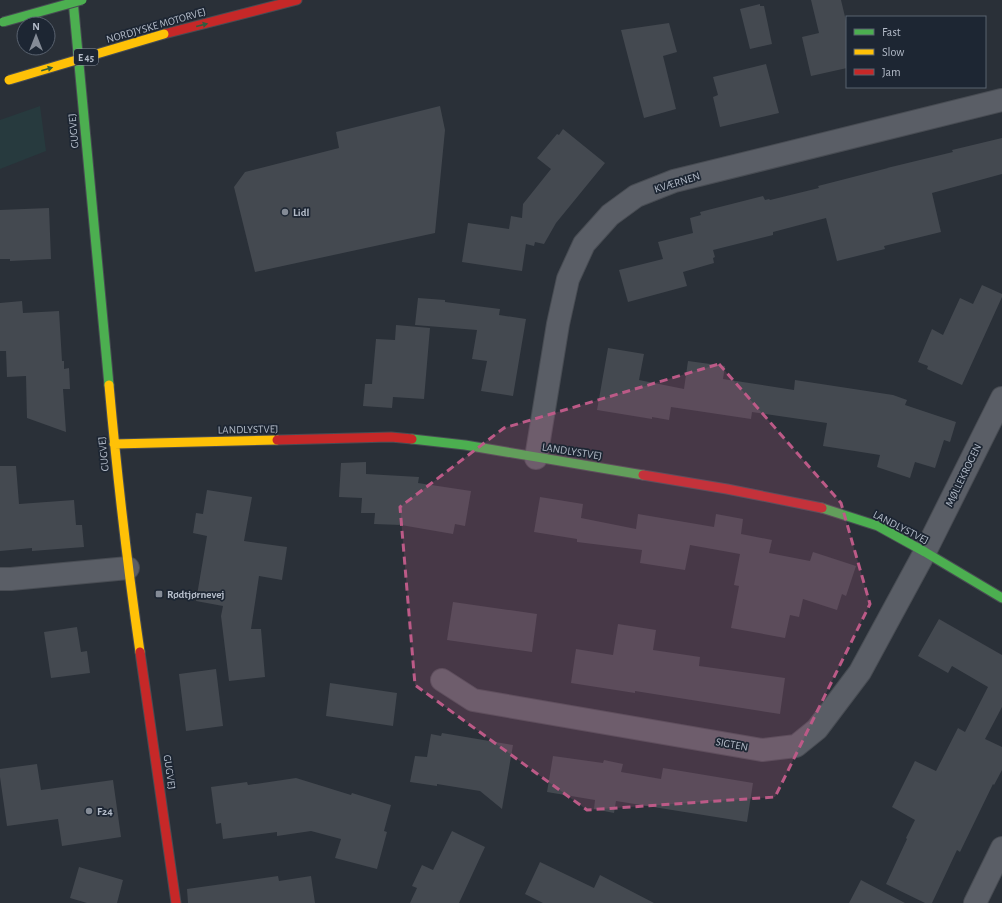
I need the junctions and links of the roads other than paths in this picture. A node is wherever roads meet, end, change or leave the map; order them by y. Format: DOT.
graph roads {
  1 [pos="73,0"];
  2 [pos="82,0"];
  3 [pos="297,0"];
  4 [pos="2,23"];
  5 [pos="5,81"];
  6 [pos="1002,100"];
  7 [pos="1002,398"];
  8 [pos="114,444"];
  9 [pos="536,458"];
  10 [pos="925,552"];
  11 [pos="128,568"];
  12 [pos="0,579"];
  13 [pos="1002,598"];
  14 [pos="442,680"];
  15 [pos="1002,848"];
  16 [pos="176,903"];
  17 [pos="975,903"];
  1 -- 8 [label="main road, GUGVEJ"];
  2 -- 4 [label="main road, bridge"];
  5 -- 3 [label="main road, NORDJYSKE MOTORVEJ / E 45, one-way, bridge"];
  6 -- 9 [label="street, KVÆRNEN"];
  7 -- 10 [label="street, MØLLEKROGEN"];
  8 -- 9 [label="main road, LANDLYSTVEJ"];
  8 -- 11 [label="main road, GUGVEJ"];
  9 -- 10 [label="main road, LANDLYSTVEJ"];
  10 -- 13 [label="main road, LANDLYSTVEJ"];
  10 -- 14 [label="street, SIGTEN"];
  11 -- 12 [label="street"];
  11 -- 16 [label="main road, GUGVEJ"];
  15 -- 17 [label="street"];
}
